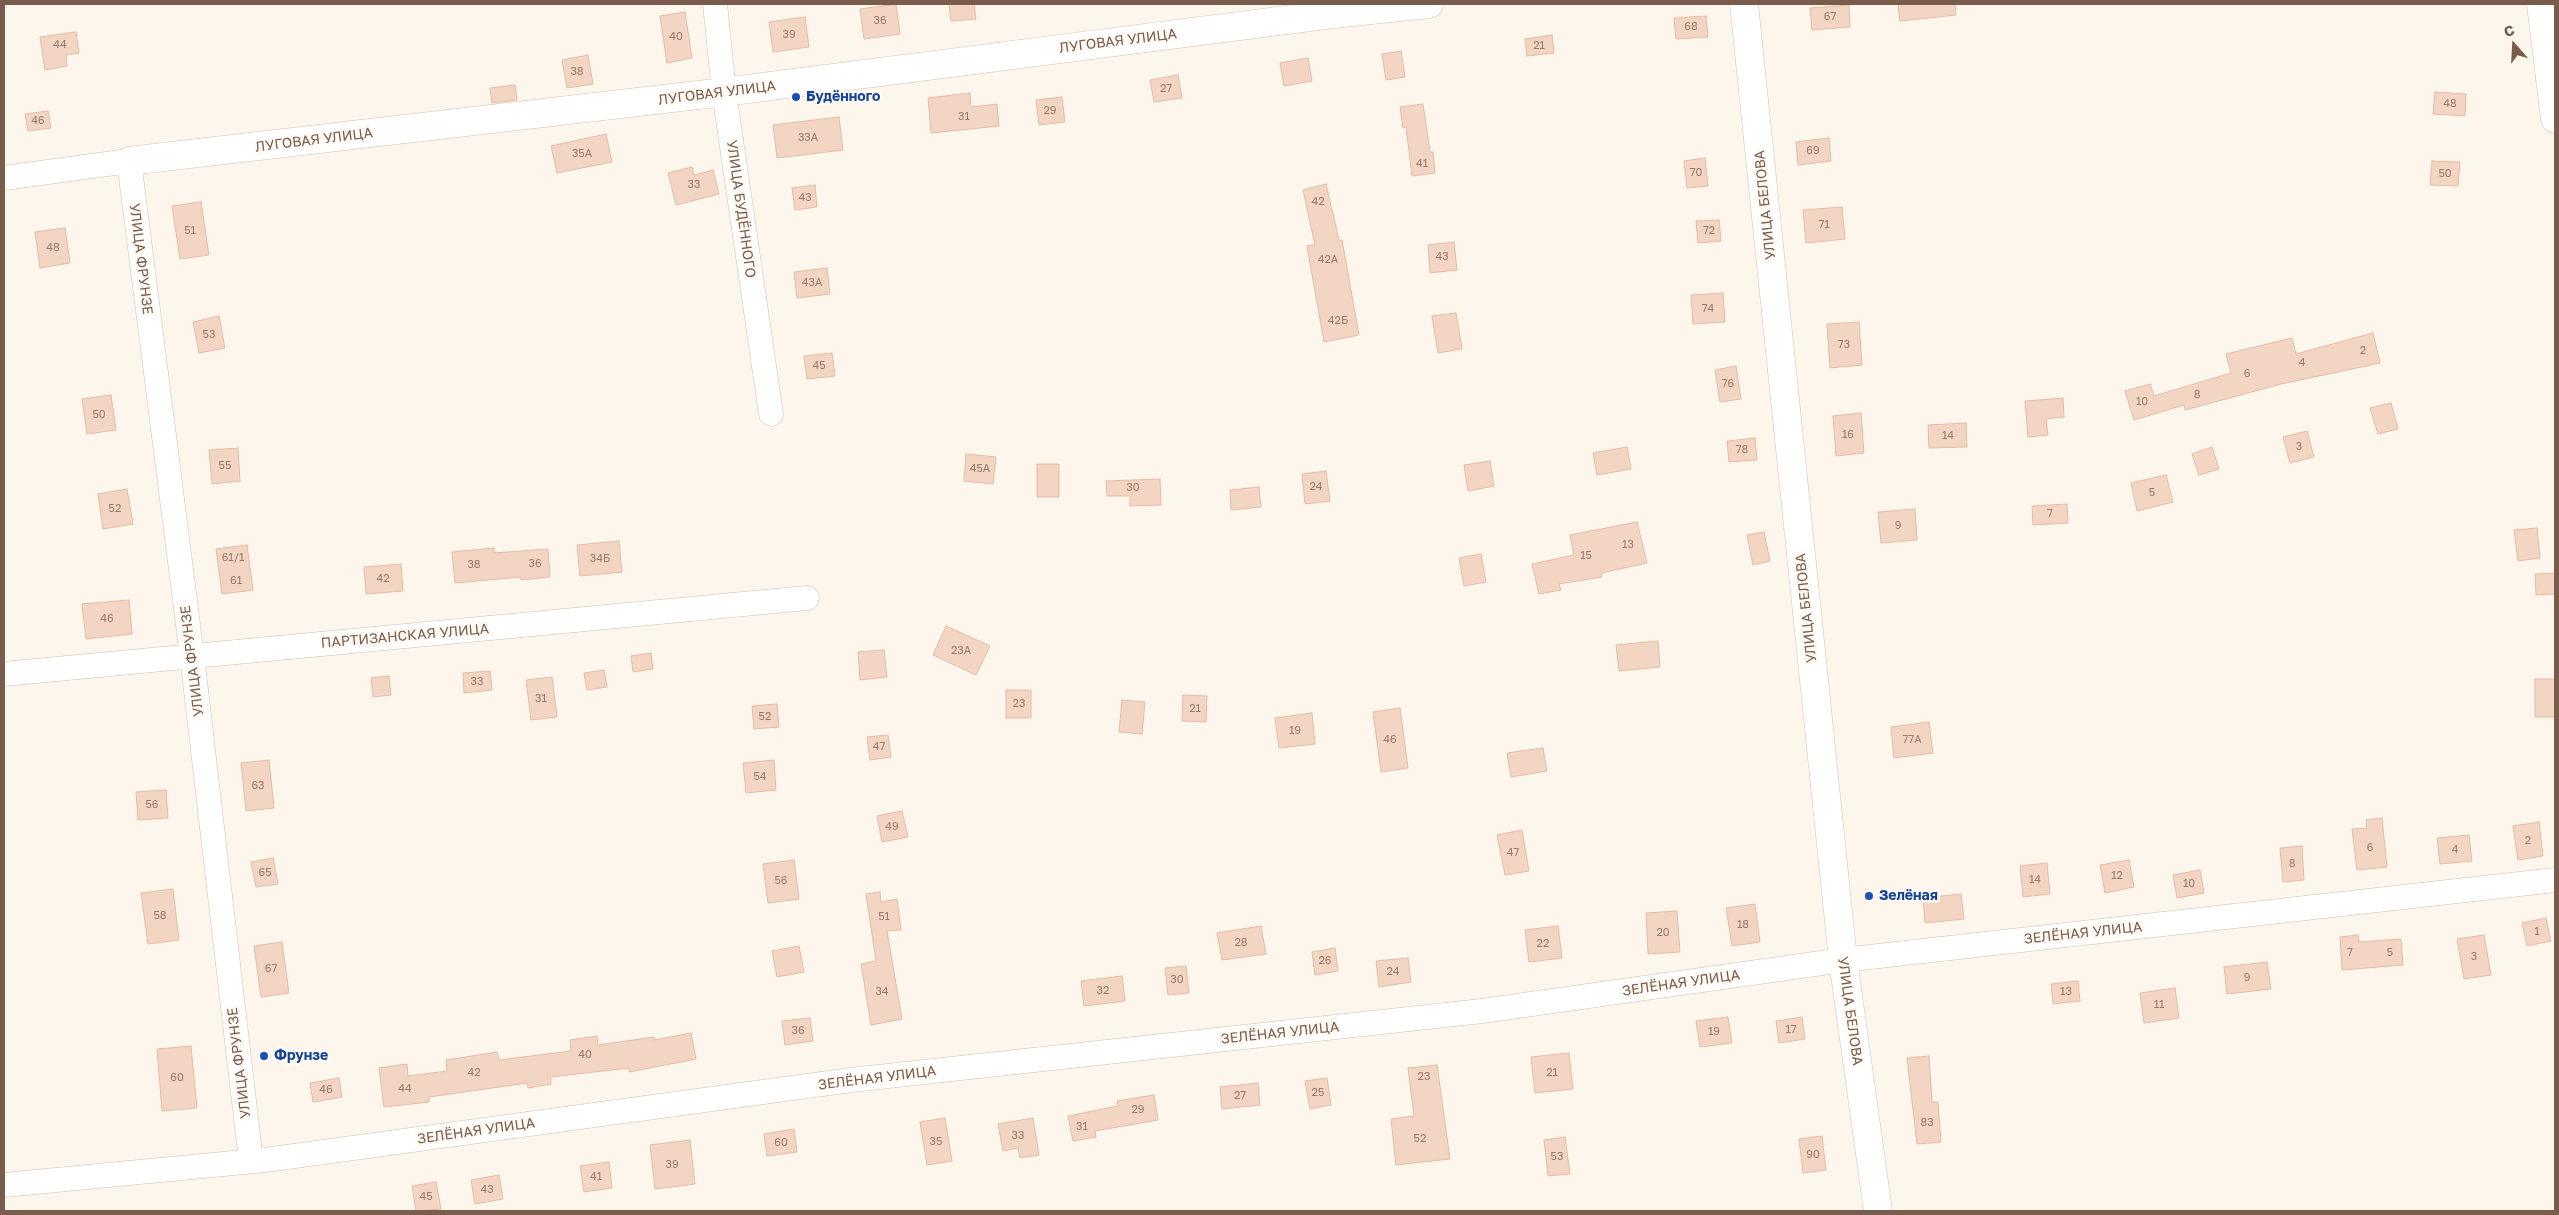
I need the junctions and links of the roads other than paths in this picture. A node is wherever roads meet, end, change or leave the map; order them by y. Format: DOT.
graph roads {
  1 [pos="715,4"];
  2 [pos="1429,4"];
  3 [pos="1744,4"];
  4 [pos="2541,4"];
  5 [pos="724,92"];
  6 [pos="2555,119"];
  7 [pos="129,161"];
  8 [pos="4,178"];
  9 [pos="771,414"];
  10 [pos="807,598"];
  11 [pos="192,656"];
  12 [pos="4,674"];
  13 [pos="2555,880"];
  14 [pos="1843,960"];
  15 [pos="251,1161"];
  16 [pos="4,1186"];
  17 [pos="1878,1211"];
  1 -- 5 [label="street, УЛИЦА БУДЁННОГО"];
  2 -- 5 [label="street, ЛУГОВАЯ УЛИЦА"];
  3 -- 14 [label="street, УЛИЦА БЕЛОВА"];
  4 -- 6 [label="street"];
  5 -- 7 [label="street, ЛУГОВАЯ УЛИЦА"];
  5 -- 9 [label="street, УЛИЦА БУДЁННОГО"];
  7 -- 8 [label="street, ЛУГОВАЯ УЛИЦА"];
  7 -- 11 [label="street, УЛИЦА ФРУНЗЕ"];
  10 -- 11 [label="street, ПАРТИЗАНСКАЯ УЛИЦА"];
  11 -- 12 [label="street, ПАРТИЗАНСКАЯ УЛИЦА"];
  11 -- 15 [label="street, УЛИЦА ФРУНЗЕ"];
  13 -- 14 [label="street, ЗЕЛЁНАЯ УЛИЦА"];
  14 -- 15 [label="street, ЗЕЛЁНАЯ УЛИЦА"];
  14 -- 17 [label="street, УЛИЦА БЕЛОВА"];
  15 -- 16 [label="street, ЗЕЛЁНАЯ УЛИЦА"];
}
